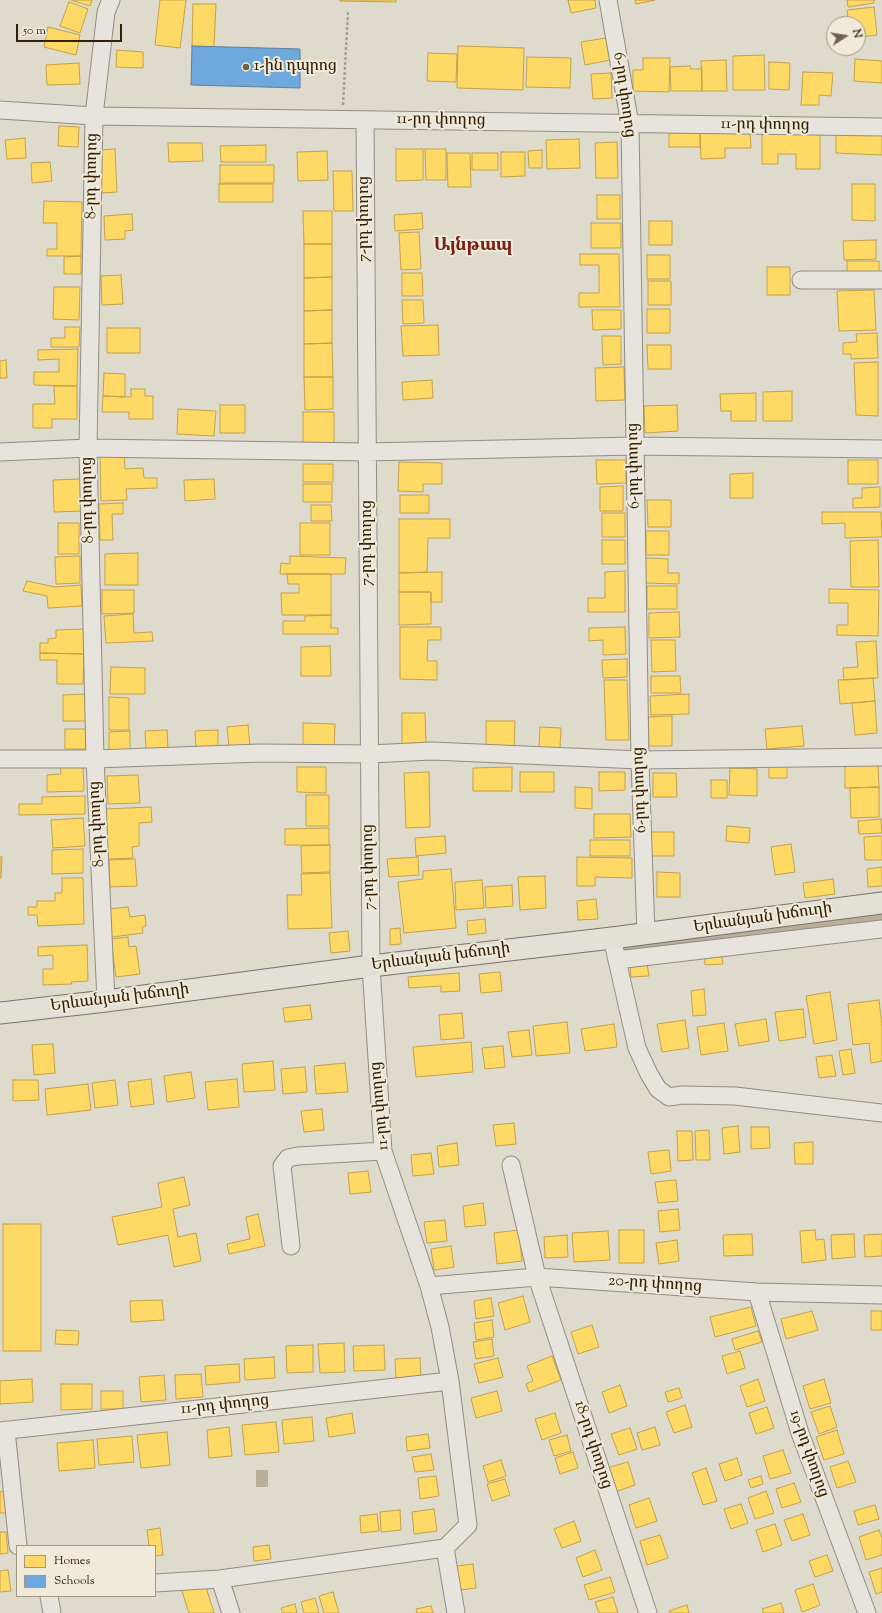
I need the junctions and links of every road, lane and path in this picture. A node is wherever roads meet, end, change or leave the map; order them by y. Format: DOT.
graph roads {
  1 [pos="112,0"];
  2 [pos="608,0"];
  3 [pos="348,11"];
  4 [pos="0,110"];
  5 [pos="94,116"];
  6 [pos="343,120"];
  7 [pos="365,120"];
  8 [pos="630,124"];
  9 [pos="882,127"];
  10 [pos="801,280"];
  11 [pos="882,280"];
  12 [pos="635,446"];
  13 [pos="88,448"];
  14 [pos="882,449"];
  15 [pos="0,452"];
  16 [pos="367,452"];
  17 [pos="369,754"];
  18 [pos="882,757"];
  19 [pos="0,759"];
  20 [pos="95,759"];
  21 [pos="640,760"];
  22 [pos="882,903"];
  23 [pos="882,929"];
  24 [pos="646,934"];
  25 [pos="612,938"];
  26 [pos="617,960"];
  27 [pos="371,966"];
  28 [pos="106,1001"];
  29 [pos="0,1013"];
  30 [pos="882,1113"];
  31 [pos="382,1151"];
  32 [pos="511,1165"];
  33 [pos="291,1246"];
  34 [pos="537,1277"];
  35 [pos="429,1286"];
  36 [pos="757,1292"];
  37 [pos="882,1295"];
  38 [pos="450,1381"];
  39 [pos="3,1430"];
  40 [pos="18,1545"];
  41 [pos="445,1548"];
  42 [pos="220,1579"];
  43 [pos="156,1583"];
  44 [pos="49,1597"];
  45 [pos="52,1613"];
  46 [pos="232,1613"];
  47 [pos="456,1613"];
  48 [pos="648,1613"];
  49 [pos="868,1613"];
  1 -- 5 [label="street, 8-րդ փողոց"];
  2 -- 8 [label="street, 6-րդ փողոց"];
  3 -- 6 [label="path"];
  4 -- 5 [label="street, 11-րդ փողոց"];
  5 -- 6 [label="street, 11-րդ փողոց"];
  5 -- 13 [label="street, 8-րդ փողոց"];
  6 -- 7 [label="street, 11-րդ փողոց"];
  7 -- 8 [label="street, 11-րդ փողոց"];
  7 -- 16 [label="street, 7-րդ փողոց"];
  8 -- 9 [label="street, 11-րդ փողոց"];
  8 -- 12 [label="street, 6-րդ փողոց"];
  10 -- 11 [label="street"];
  12 -- 14 [label="street"];
  12 -- 16 [label="street"];
  12 -- 21 [label="street, 6-րդ փողոց"];
  13 -- 15 [label="street"];
  13 -- 16 [label="street"];
  13 -- 20 [label="street, 8-րդ փողոց"];
  16 -- 17 [label="street, 7-րդ փողոց"];
  17 -- 20 [label="street"];
  17 -- 21 [label="street"];
  17 -- 27 [label="street, 7-րդ փողոց"];
  18 -- 21 [label="street"];
  19 -- 20 [label="street"];
  20 -- 28 [label="street, 8-րդ փողոց"];
  21 -- 24 [label="street, 6-րդ փողոց"];
  22 -- 24 [label="main road, Երևանյան խճուղի"];
  23 -- 26 [label="street"];
  24 -- 25 [label="main road, Երևանյան խճուղի"];
  25 -- 26 [label="street"];
  25 -- 27 [label="main road, Երևանյան խճուղի"];
  26 -- 30 [label="street"];
  27 -- 28 [label="main road, Երևանյան խճուղի"];
  27 -- 31 [label="street, 11-րդ փողոց"];
  28 -- 29 [label="main road, Երևանյան խճուղի"];
  31 -- 33 [label="street"];
  31 -- 35 [label="street, 11-րդ փողոց"];
  32 -- 34 [label="street, 18-րդ փողոց"];
  34 -- 35 [label="street, 20-րդ փողոց"];
  34 -- 36 [label="street, 20-րդ փողոց"];
  34 -- 48 [label="street, 18-րդ փողոց"];
  35 -- 38 [label="street, 11-րդ փողոց"];
  36 -- 37 [label="street, 20-րդ փողոց"];
  36 -- 49 [label="street, 19-րդ փողոց"];
  38 -- 39 [label="street, 11-րդ փողոց"];
  38 -- 41 [label="street, 11-րդ փողոց"];
  39 -- 40 [label="street"];
  41 -- 42 [label="street"];
  41 -- 47 [label="street"];
  42 -- 43 [label="street"];
  42 -- 46 [label="street"];
  44 -- 45 [label="street"];
}
